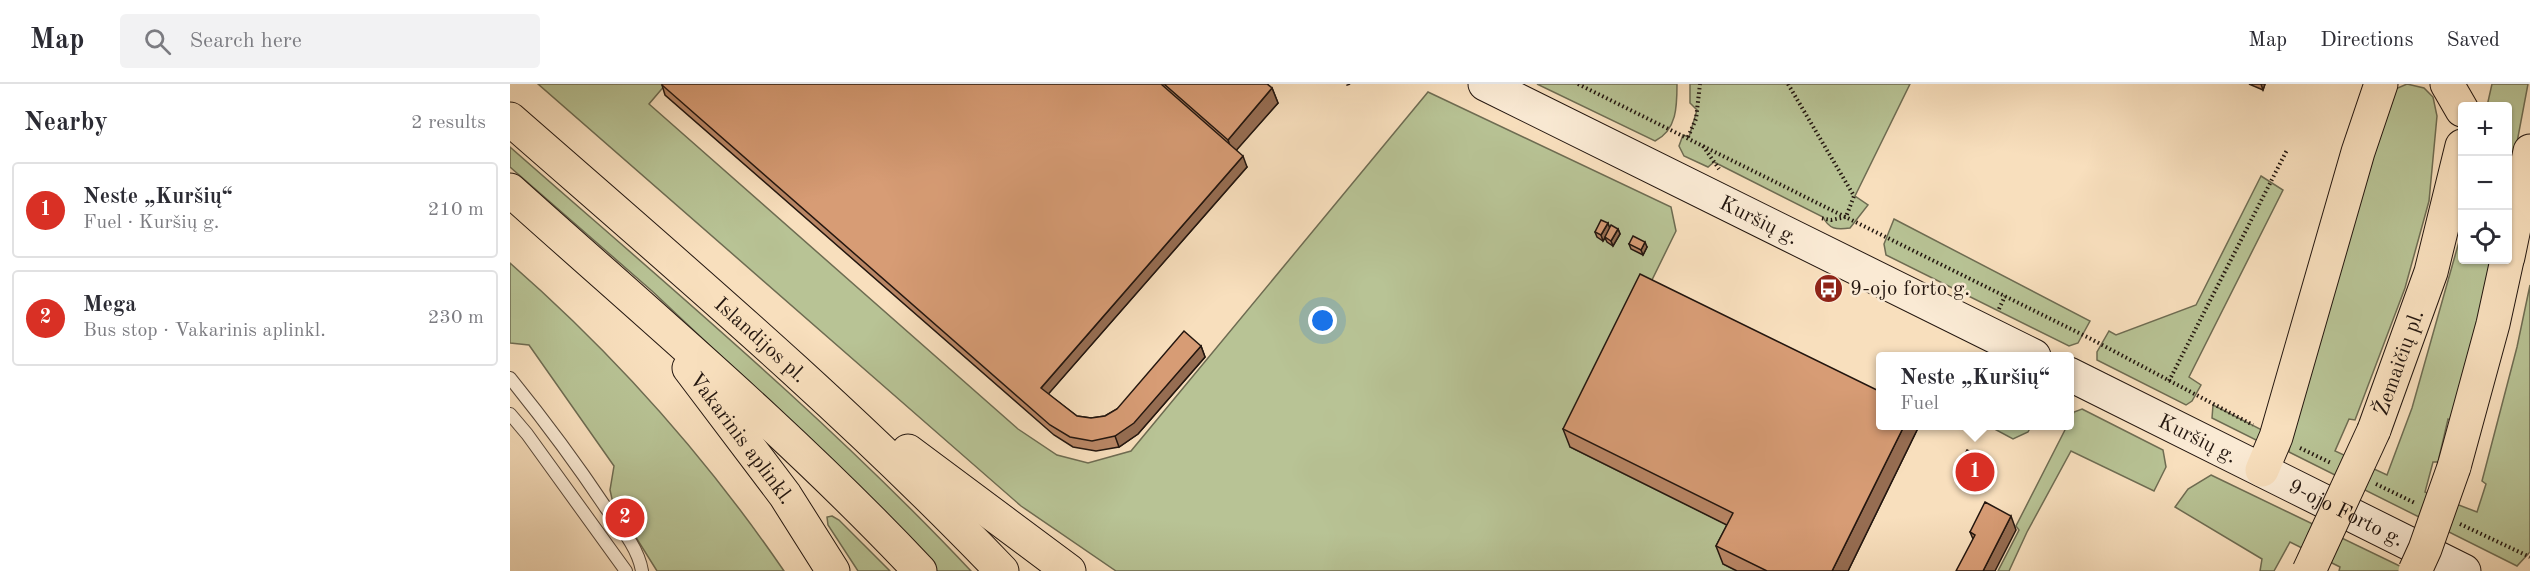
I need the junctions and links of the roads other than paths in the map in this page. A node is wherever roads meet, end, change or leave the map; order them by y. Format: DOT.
graph roads {
  1 [pos="1485,84"];
  2 [pos="2447,84"];
  3 [pos="2476,84"];
  4 [pos="2381,88"];
  5 [pos="2458,102"];
  6 [pos="2472,102"];
  7 [pos="510,119"];
  8 [pos="2530,151"];
  9 [pos="2460,156"];
  10 [pos="510,190"];
  11 [pos="2512,235"];
  12 [pos="2506,264"];
  13 [pos="646,312"];
  14 [pos="2024,352"];
  15 [pos="782,356"];
  16 [pos="2074,376"];
  17 [pos="510,378"];
  18 [pos="510,414"];
  19 [pos="2262,470"];
  20 [pos="626,571"];
  21 [pos="642,571"];
  22 [pos="833,571"];
  23 [pos="920,571"];
  24 [pos="1002,571"];
  25 [pos="1069,571"];
  26 [pos="2309,571"];
  27 [pos="2415,571"];
  28 [pos="2464,571"];
  1 -- 14 [label="main road, Kuršių g."];
  2 -- 5 [label="main road"];
  3 -- 6 [label="main road"];
  4 -- 19 [label="main road"];
  7 -- 15 [label="main road, Islandijos pl."];
  8 -- 11 [label="main road"];
  9 -- 26 [label="main road, Žemaičių pl., bridge"];
  10 -- 13 [label="main road"];
  12 -- 27 [label="main road, bridge"];
  13 -- 22 [label="main road, Vakarinis aplinkl."];
  13 -- 23 [label="main road"];
  15 -- 24 [label="main road, Islandijos pl."];
  15 -- 25 [label="main road"];
  16 -- 19 [label="main road, Kuršių g."];
  17 -- 21 [label="lane"];
  18 -- 20 [label="lane"];
  19 -- 28 [label="main road, 9-ojo Forto g."];
}
